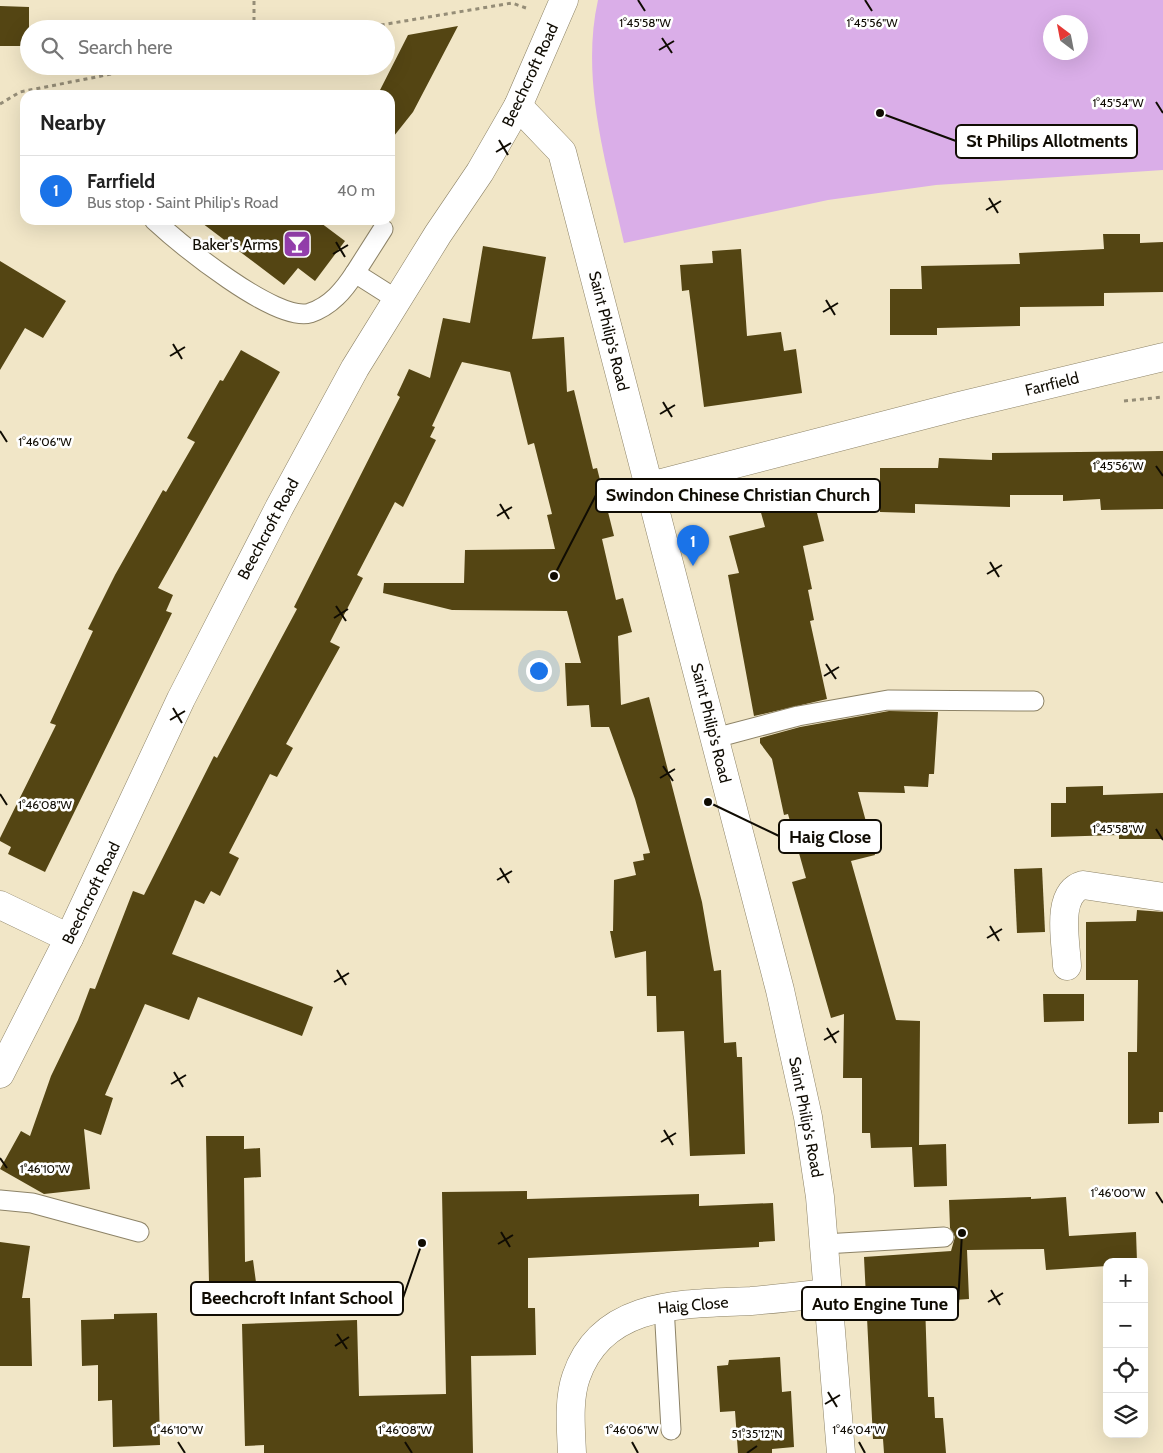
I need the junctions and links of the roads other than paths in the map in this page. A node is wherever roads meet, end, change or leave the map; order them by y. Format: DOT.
graph roads {
  1 [pos="564,0"];
  2 [pos="518,106"];
  3 [pos="160,225"];
  4 [pos="383,229"];
  5 [pos="356,273"];
  6 [pos="396,299"];
  7 [pos="1163,358"];
  8 [pos="650,486"];
  9 [pos="1034,701"];
  10 [pos="715,738"];
  11 [pos="1163,897"];
  12 [pos="0,905"];
  13 [pos="69,938"];
  14 [pos="1067,966"];
  15 [pos="0,1074"];
  16 [pos="0,1200"];
  17 [pos="139,1232"];
  18 [pos="944,1237"];
  19 [pos="824,1244"];
  20 [pos="827,1293"];
  21 [pos="664,1306"];
  22 [pos="671,1430"];
  23 [pos="572,1453"];
  24 [pos="841,1453"];
  1 -- 2 [label="street, Beechcroft Road"];
  2 -- 6 [label="street, Beechcroft Road"];
  2 -- 8 [label="street, Saint Philip's Road"];
  3 -- 5 [label="lane"];
  4 -- 5 [label="lane"];
  5 -- 6 [label="lane"];
  6 -- 13 [label="street, Beechcroft Road"];
  7 -- 8 [label="street, Farrfield"];
  8 -- 10 [label="street, Saint Philip's Road"];
  9 -- 10 [label="lane"];
  10 -- 19 [label="street, Saint Philip's Road"];
  11 -- 14 [label="street"];
  12 -- 13 [label="street"];
  13 -- 15 [label="street, Beechcroft Road"];
  16 -- 17 [label="lane"];
  18 -- 19 [label="lane"];
  19 -- 20 [label="street, Saint Philip's Road"];
  20 -- 21 [label="street, Haig Close"];
  20 -- 24 [label="street, Saint Philip's Road"];
  21 -- 22 [label="lane"];
  21 -- 23 [label="street, Haig Close"];
}
